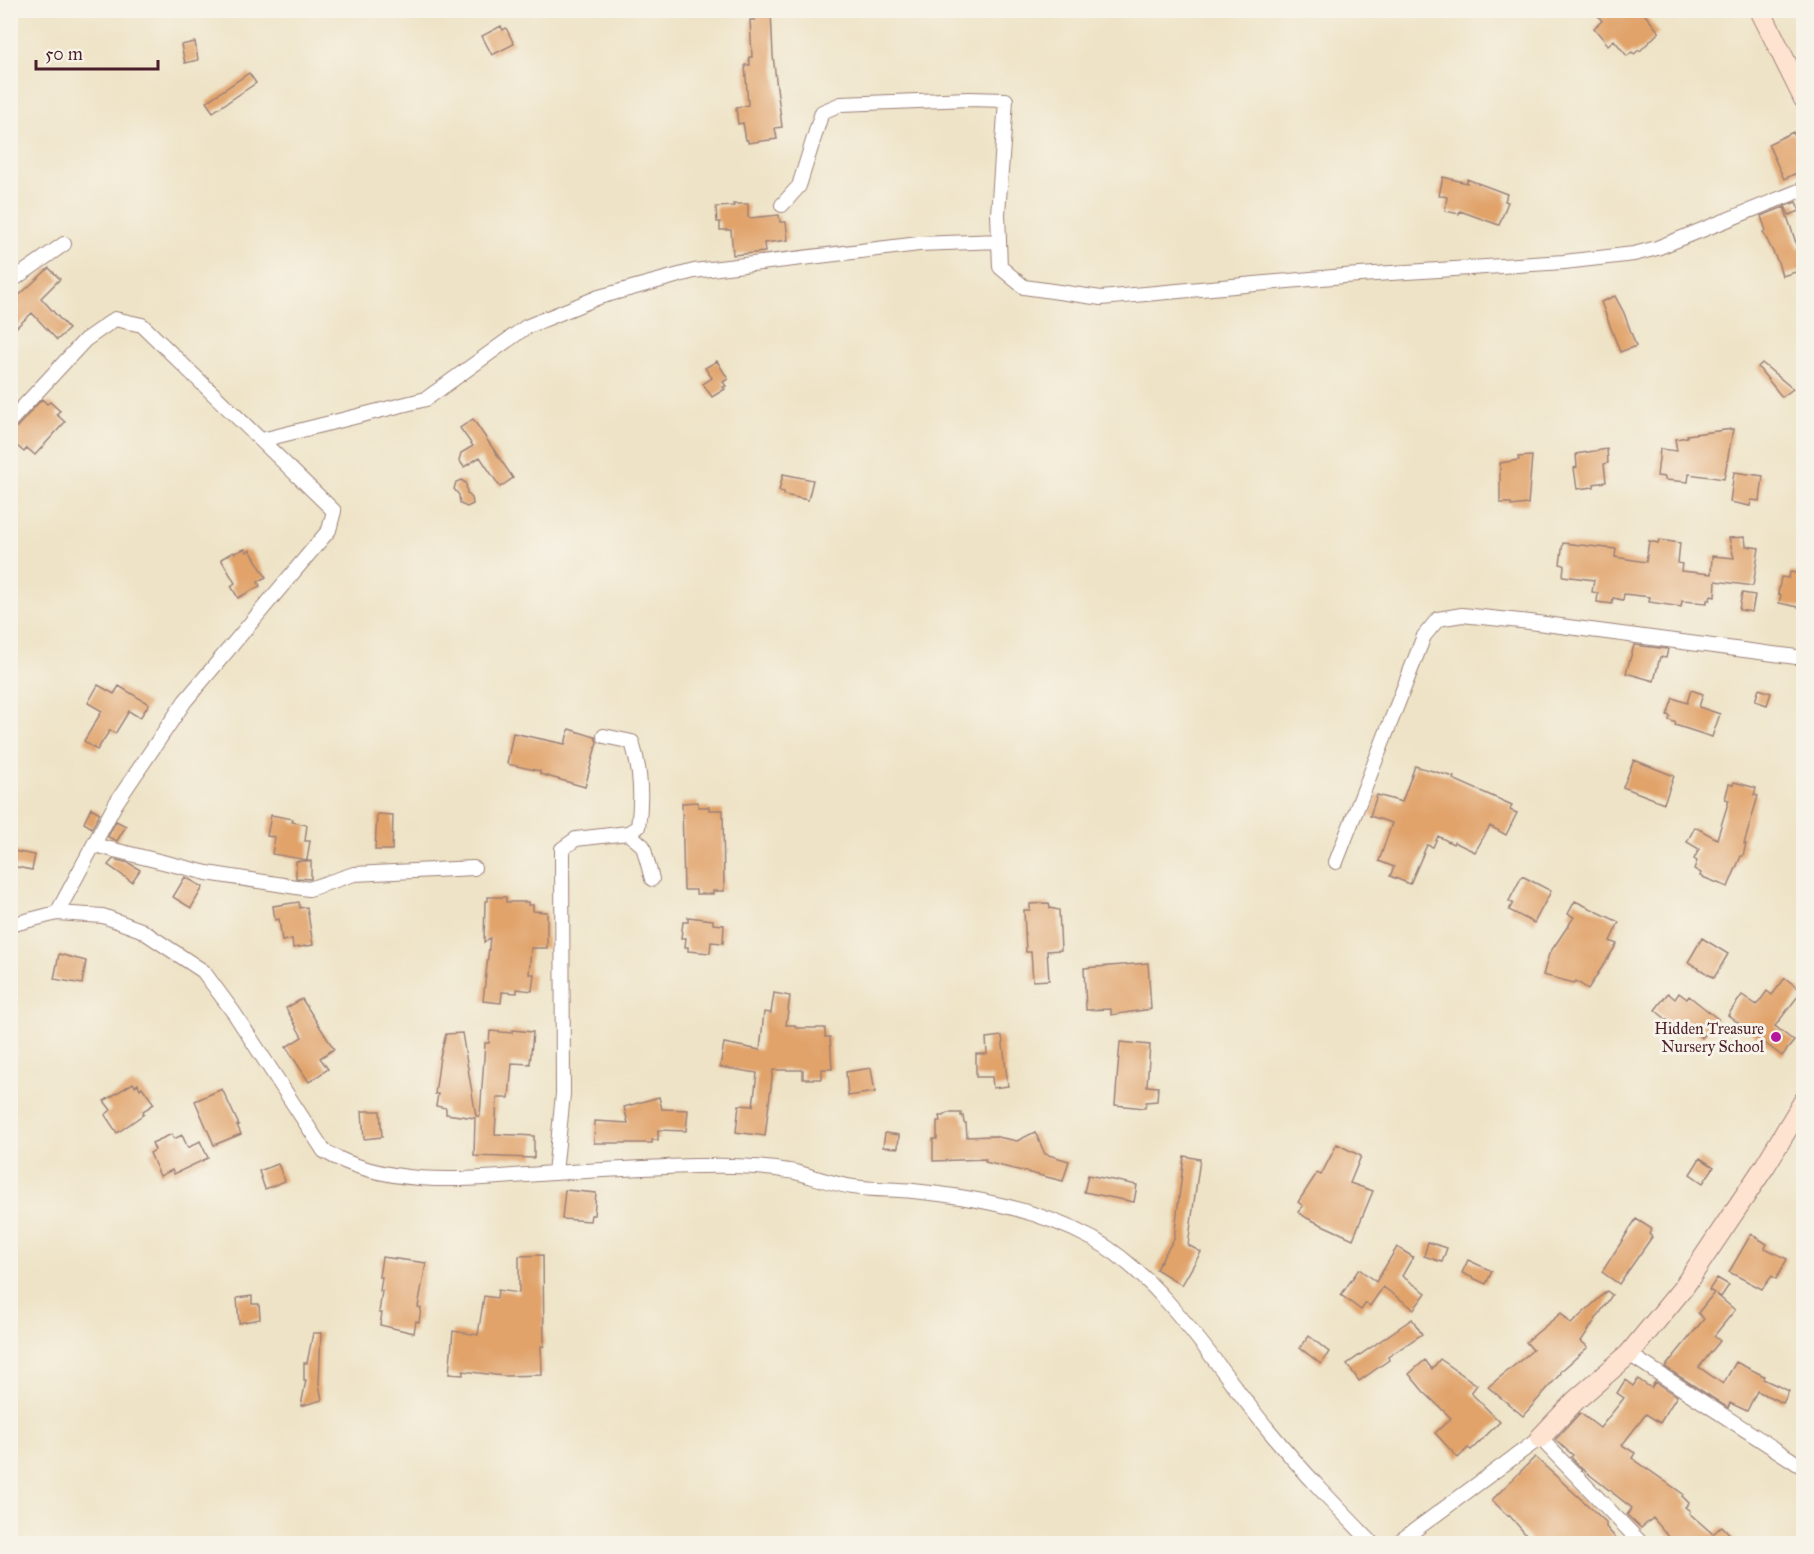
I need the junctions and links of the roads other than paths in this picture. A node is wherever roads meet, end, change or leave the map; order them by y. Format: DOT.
graph roads {
  1 [pos="1760,10"];
  2 [pos="1803,99"];
  3 [pos="1803,189"];
  4 [pos="782,205"];
  5 [pos="999,241"];
  6 [pos="64,244"];
  7 [pos="10,282"];
  8 [pos="10,421"];
  9 [pos="262,440"];
  10 [pos="1803,658"];
  11 [pos="604,736"];
  12 [pos="628,833"];
  13 [pos="94,844"];
  14 [pos="1336,862"];
  15 [pos="474,868"];
  16 [pos="652,879"];
  17 [pos="57,913"];
  18 [pos="10,925"];
  19 [pos="1803,1101"];
  20 [pos="555,1173"];
  21 [pos="1629,1354"];
  22 [pos="1540,1438"];
  23 [pos="1803,1468"];
  24 [pos="1374,1544"];
  25 [pos="1396,1544"];
  26 [pos="1642,1544"];
  1 -- 2 [label="street"];
  3 -- 5 [label="street"];
  4 -- 5 [label="street"];
  5 -- 9 [label="street"];
  6 -- 7 [label="street"];
  8 -- 9 [label="street"];
  9 -- 13 [label="street"];
  10 -- 14 [label="street"];
  11 -- 12 [label="street"];
  12 -- 16 [label="street"];
  12 -- 20 [label="street"];
  13 -- 15 [label="street"];
  13 -- 17 [label="street"];
  17 -- 18 [label="street"];
  17 -- 20 [label="street"];
  19 -- 21 [label="street"];
  20 -- 24 [label="street"];
  21 -- 22 [label="street"];
  21 -- 23 [label="street"];
  22 -- 25 [label="street"];
  22 -- 26 [label="street"];
}
